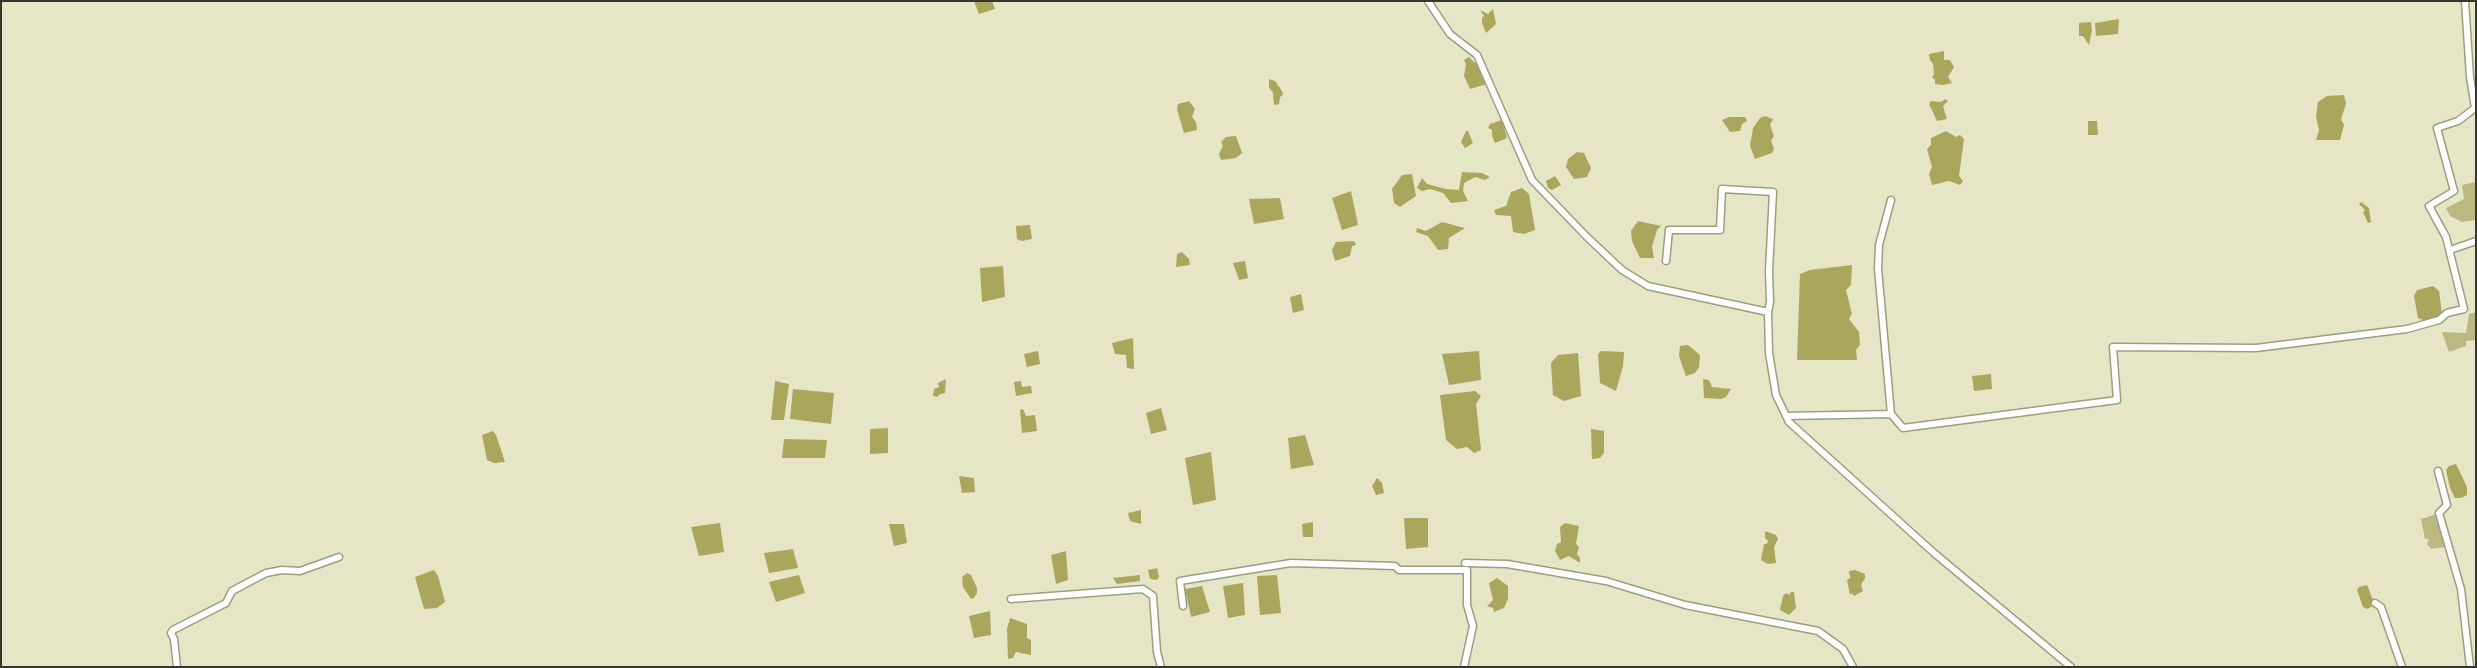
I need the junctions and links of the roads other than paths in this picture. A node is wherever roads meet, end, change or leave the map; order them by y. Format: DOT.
graph roads {
  1 [pos="1428,1"];
  2 [pos="2465,1"];
  3 [pos="1891,200"];
  4 [pos="2476,241"];
  5 [pos="2450,250"];
  6 [pos="1666,261"];
  7 [pos="1768,312"];
  8 [pos="1891,414"];
  9 [pos="1786,416"];
  10 [pos="2438,471"];
  11 [pos="340,557"];
  12 [pos="1465,563"];
  13 [pos="1011,599"];
  14 [pos="2375,603"];
  15 [pos="1183,606"];
  16 [pos="177,667"];
  17 [pos="1161,667"];
  18 [pos="1464,667"];
  19 [pos="1853,667"];
  20 [pos="2071,667"];
  21 [pos="2402,667"];
  22 [pos="2470,667"];
  1 -- 7 [label="street"];
  2 -- 5 [label="street"];
  3 -- 8 [label="street"];
  4 -- 5 [label="street"];
  5 -- 8 [label="street"];
  6 -- 7 [label="street"];
  7 -- 9 [label="street"];
  8 -- 9 [label="street"];
  9 -- 20 [label="street"];
  10 -- 22 [label="street"];
  11 -- 16 [label="street"];
  12 -- 19 [label="street"];
  13 -- 17 [label="street"];
  14 -- 21 [label="street"];
  15 -- 18 [label="street"];
}
